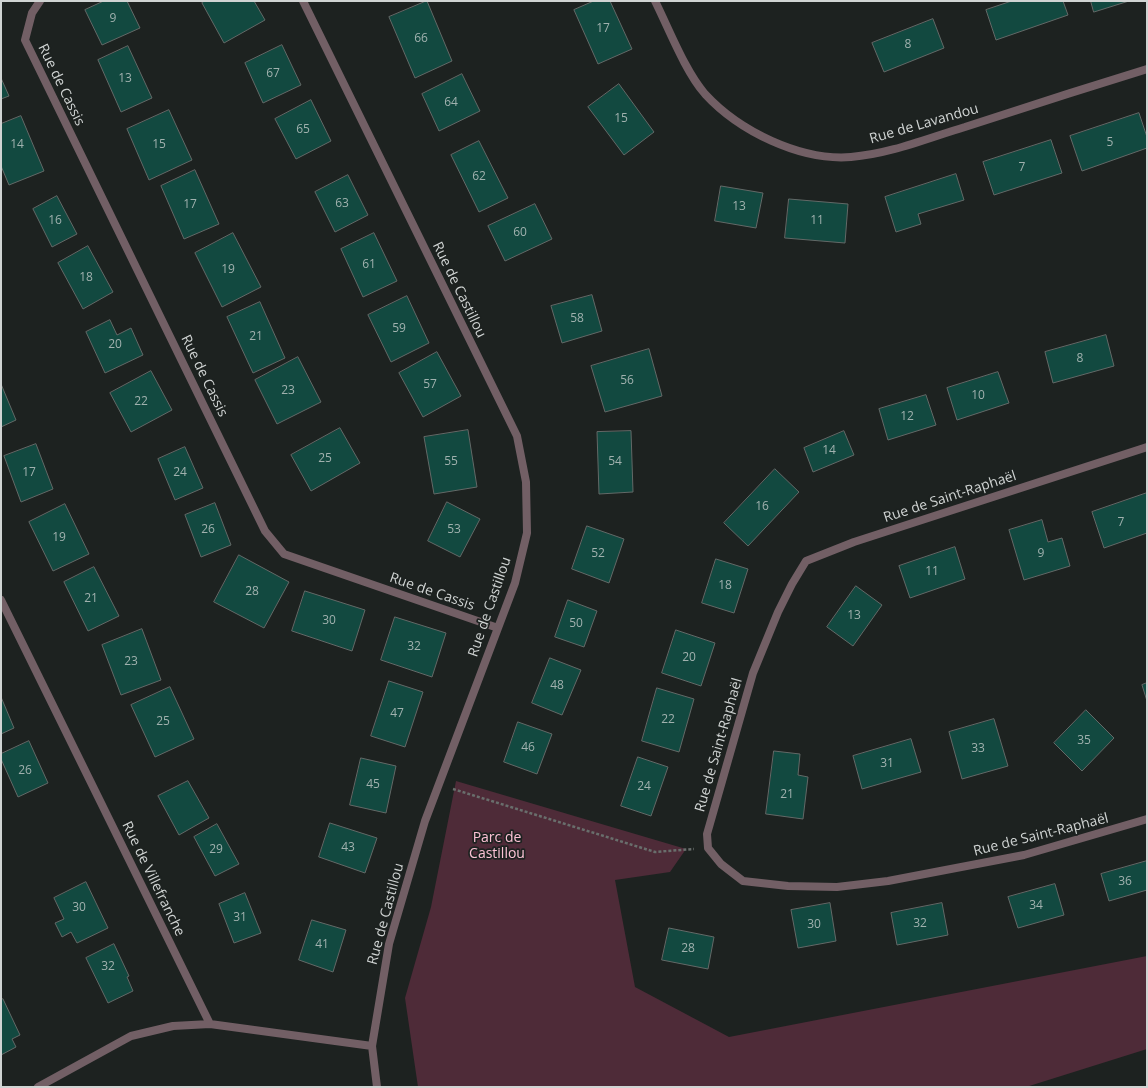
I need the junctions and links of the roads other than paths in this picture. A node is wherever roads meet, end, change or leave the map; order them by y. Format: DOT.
graph roads {
  1 [pos="40,1"];
  2 [pos="303,1"];
  3 [pos="655,1"];
  4 [pos="1147,69"];
  5 [pos="1147,447"];
  6 [pos="1,600"];
  7 [pos="498,628"];
  8 [pos="1147,819"];
  9 [pos="210,1024"];
  10 [pos="372,1046"];
  11 [pos="38,1087"];
  12 [pos="377,1087"];
  1 -- 7 [label="street, Rue de Cassis"];
  2 -- 7 [label="street, Rue de Castillou"];
  3 -- 4 [label="street, Rue de Lavandou"];
  5 -- 8 [label="street, Rue de Saint-Raphaël"];
  6 -- 9 [label="street, Rue de Villefranche"];
  7 -- 10 [label="street, Rue de Castillou"];
  9 -- 10 [label="street"];
  9 -- 11 [label="street"];
  10 -- 12 [label="street, Rue de Castillou"];
}
